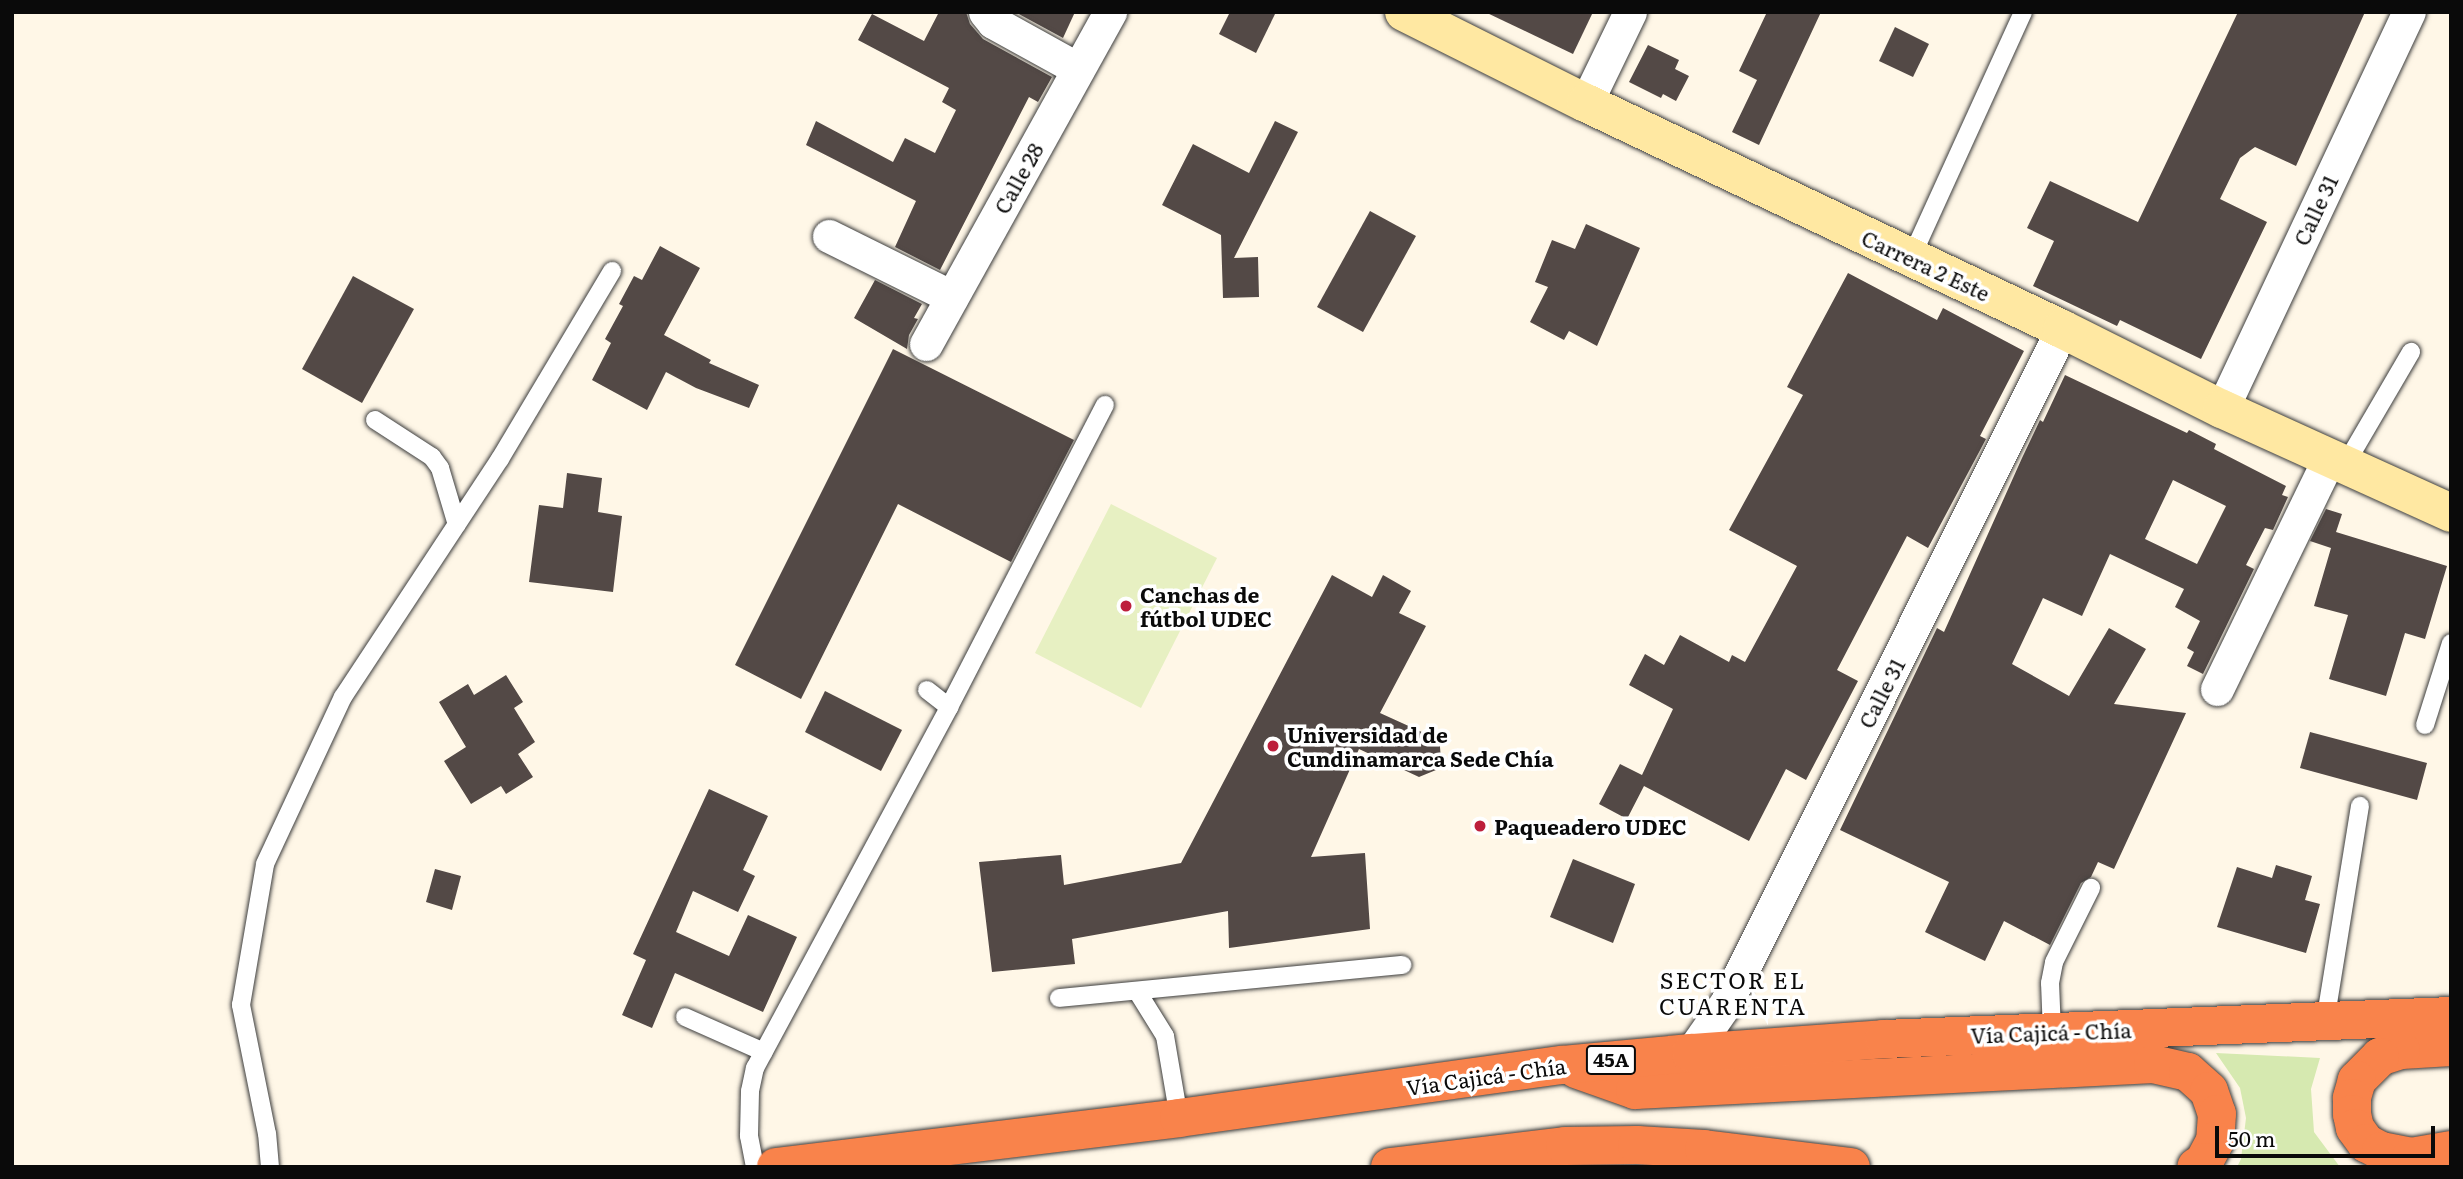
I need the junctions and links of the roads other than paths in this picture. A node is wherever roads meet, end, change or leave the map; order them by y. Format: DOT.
graph roads {
  1 [pos="985,12"];
  2 [pos="1110,12"];
  3 [pos="1404,12"];
  4 [pos="1629,12"];
  5 [pos="2023,12"];
  6 [pos="2409,12"];
  7 [pos="1078,69"];
  8 [pos="1586,103"];
  9 [pos="829,236"];
  10 [pos="1911,258"];
  11 [pos="612,271"];
  12 [pos="951,297"];
  13 [pos="2062,329"];
  14 [pos="926,344"];
  15 [pos="2411,352"];
  16 [pos="1105,405"];
  17 [pos="2222,409"];
  18 [pos="375,420"];
  19 [pos="2337,461"];
  20 [pos="2451,513"];
  21 [pos="457,525"];
  22 [pos="2451,643"];
  23 [pos="927,690"];
  24 [pos="2217,690"];
  25 [pos="949,707"];
  26 [pos="2425,724"];
  27 [pos="2360,806"];
  28 [pos="2091,888"];
  29 [pos="1402,965"];
  30 [pos="1137,991"];
  31 [pos="1059,998"];
  32 [pos="2451,1016"];
  33 [pos="685,1017"];
  34 [pos="2325,1022"];
  35 [pos="2052,1032"];
  36 [pos="2451,1047"];
  37 [pos="764,1052"];
  38 [pos="1691,1053"];
  39 [pos="1563,1065"];
  40 [pos="1179,1118"];
  41 [pos="2451,1150"];
  42 [pos="1571,1156"];
  43 [pos="1441,1164"];
  44 [pos="270,1167"];
  45 [pos="755,1167"];
  46 [pos="776,1167"];
  47 [pos="1390,1167"];
  48 [pos="1852,1167"];
  49 [pos="2196,1167"];
  1 -- 7 [label="street"];
  2 -- 7 [label="street, Calle 28"];
  3 -- 8 [label="street, Carrera 2 Este"];
  4 -- 8 [label="street"];
  5 -- 10 [label="lane"];
  6 -- 17 [label="street, Calle 31"];
  7 -- 12 [label="street, Calle 28"];
  8 -- 10 [label="street, Carrera 2 Este"];
  9 -- 12 [label="street"];
  10 -- 13 [label="street, Carrera 2 Este"];
  11 -- 21 [label="lane"];
  12 -- 14 [label="street, Calle 28"];
  13 -- 17 [label="street, Carrera 2 Este"];
  13 -- 38 [label="street, Calle 31"];
  15 -- 19 [label="lane"];
  16 -- 25 [label="lane"];
  17 -- 19 [label="street, Carrera 2 Este"];
  18 -- 21 [label="lane"];
  19 -- 20 [label="street, Carrera 2 Este"];
  19 -- 24 [label="street"];
  21 -- 44 [label="lane"];
  22 -- 26 [label="lane"];
  23 -- 25 [label="lane"];
  25 -- 37 [label="lane"];
  27 -- 34 [label="lane"];
  28 -- 35 [label="lane"];
  29 -- 30 [label="lane"];
  30 -- 31 [label="lane"];
  30 -- 40 [label="lane"];
  32 -- 34 [label="highway, Vía Cajicá - Chía / 45A"];
  33 -- 37 [label="lane"];
  34 -- 35 [label="highway, Vía Cajicá - Chía / 45A"];
  35 -- 38 [label="highway, Vía Cajicá - Chía / 45A"];
  36 -- 41 [label="highway"];
  37 -- 45 [label="lane"];
  38 -- 39 [label="highway, Vía Cajicá - Chía / 45A"];
  39 -- 40 [label="highway, Vía Cajicá - Chía / 45A"];
  39 -- 49 [label="highway"];
  40 -- 46 [label="highway, Vía Cajicá - Chía / 45A"];
  42 -- 43 [label="highway"];
  42 -- 48 [label="highway"];
  43 -- 47 [label="highway"];
}
